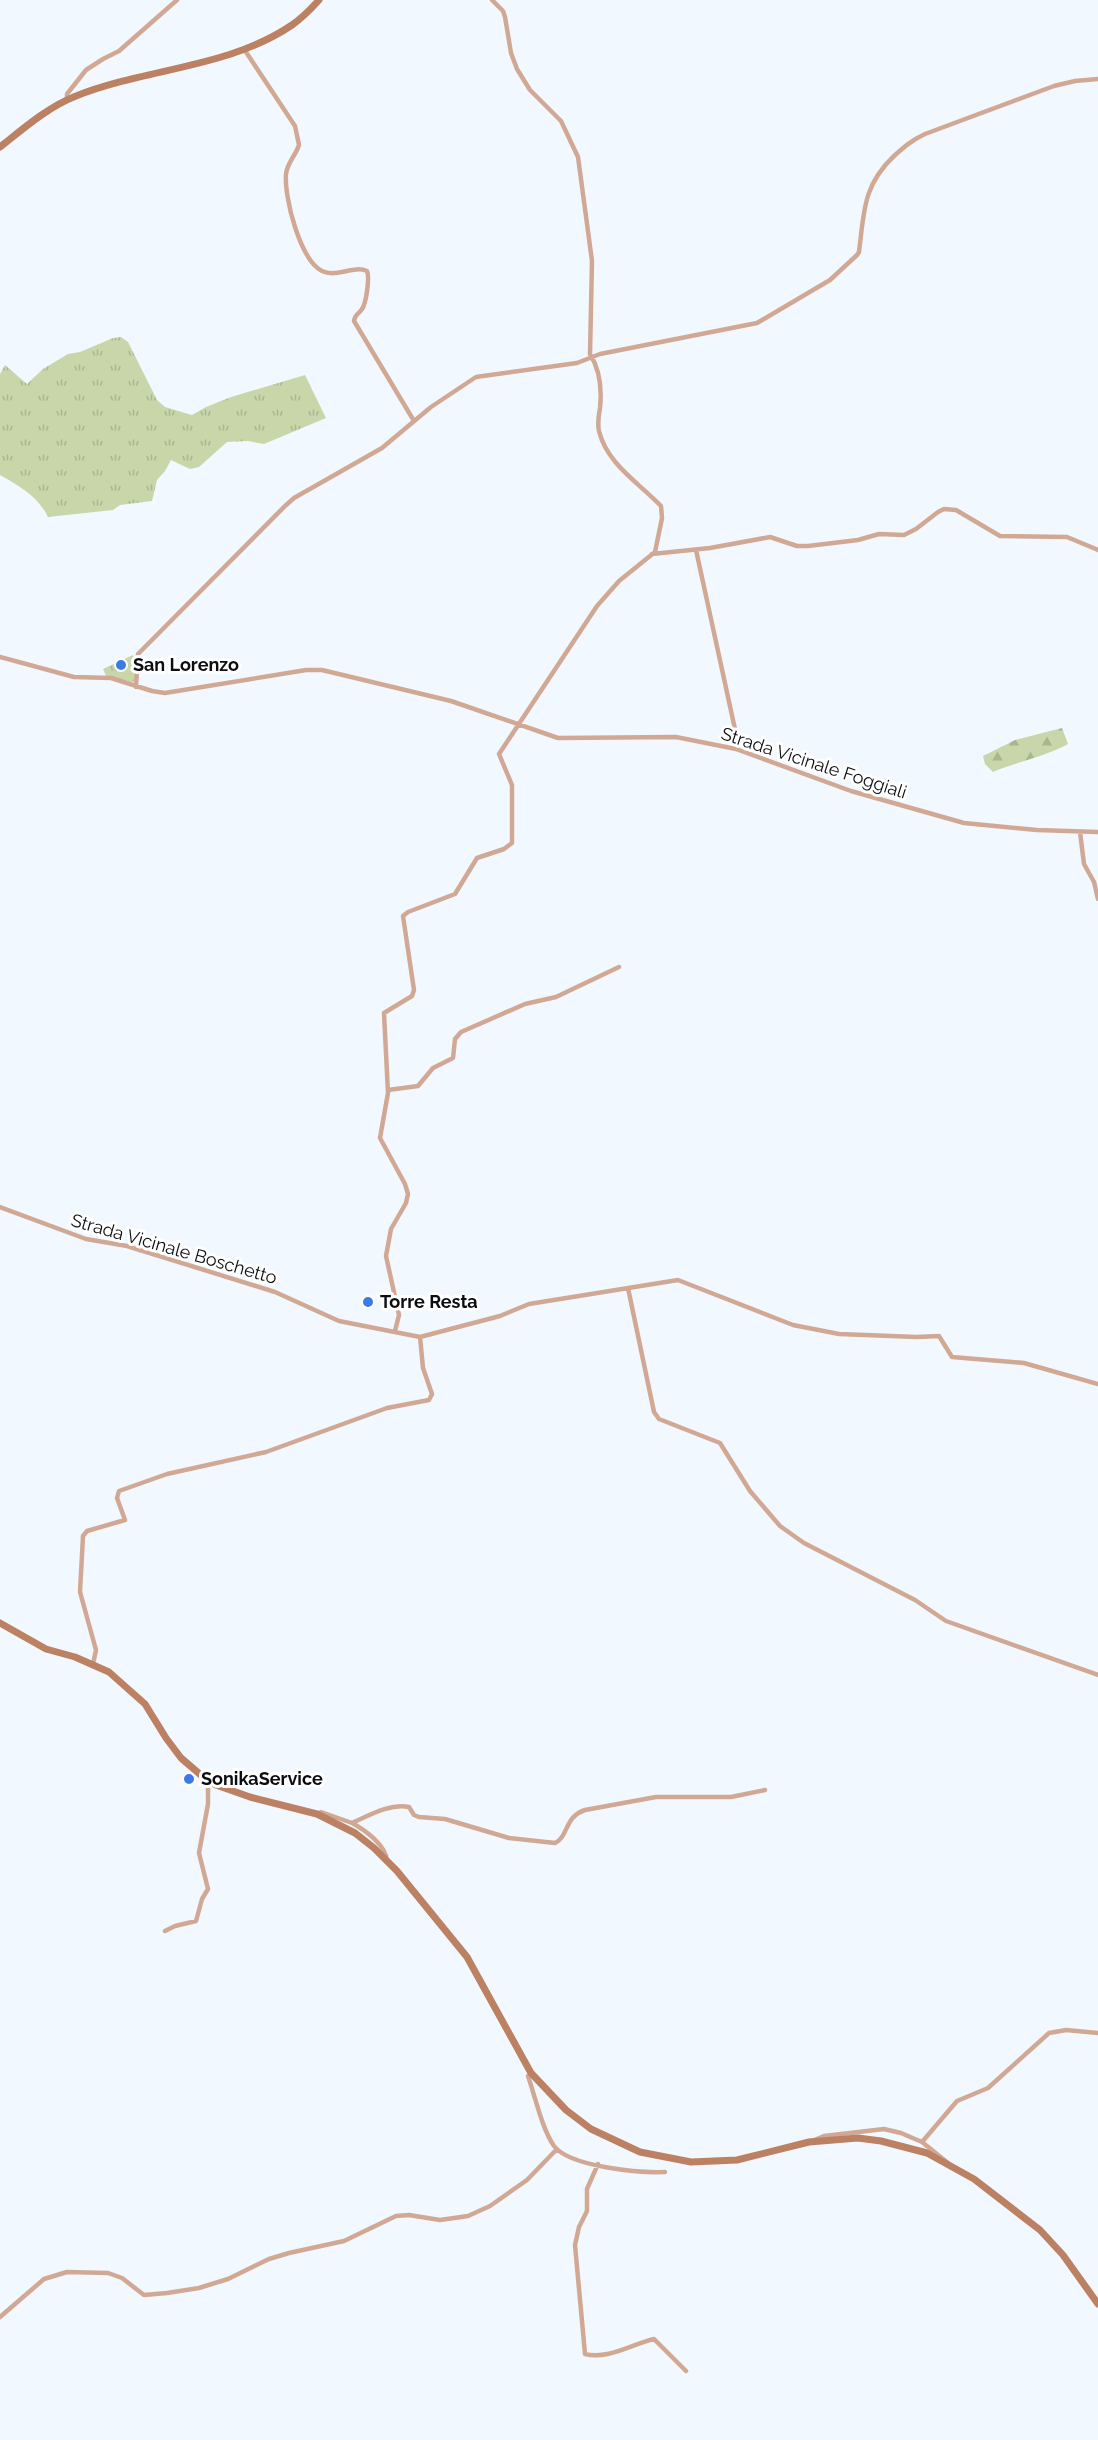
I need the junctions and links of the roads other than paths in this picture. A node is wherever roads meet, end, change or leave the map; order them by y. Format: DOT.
graph roads {
  1 [pos="177,0"];
  2 [pos="319,0"];
  3 [pos="492,0"];
  4 [pos="244,49"];
  5 [pos="1098,79"];
  6 [pos="67,100"];
  7 [pos="0,147"];
  8 [pos="592,357"];
  9 [pos="414,421"];
  10 [pos="696,550"];
  11 [pos="1098,550"];
  12 [pos="652,554"];
  13 [pos="0,657"];
  14 [pos="136,687"];
  15 [pos="517,725"];
  16 [pos="736,749"];
  17 [pos="1080,832"];
  18 [pos="1098,832"];
  19 [pos="1098,899"];
  20 [pos="619,967"];
  21 [pos="388,1090"];
  22 [pos="0,1207"];
  23 [pos="628,1288"];
  24 [pos="395,1331"];
  25 [pos="420,1337"];
  26 [pos="1098,1384"];
  27 [pos="0,1623"];
  28 [pos="93,1664"];
  29 [pos="1098,1675"];
  30 [pos="208,1788"];
  31 [pos="765,1790"];
  32 [pos="317,1814"];
  33 [pos="352,1823"];
  34 [pos="387,1861"];
  35 [pos="165,1931"];
  36 [pos="1098,2033"];
  37 [pos="531,2073"];
  38 [pos="809,2142"];
  39 [pos="922,2142"];
  40 [pos="558,2149"];
  41 [pos="598,2164"];
  42 [pos="950,2164"];
  43 [pos="665,2172"];
  44 [pos="1098,2304"];
  45 [pos="0,2317"];
  46 [pos="686,2371"];
  1 -- 6 [label="street"];
  2 -- 4 [label="main road"];
  3 -- 8 [label="street"];
  4 -- 6 [label="main road"];
  4 -- 9 [label="street"];
  5 -- 8 [label="street"];
  6 -- 7 [label="main road"];
  8 -- 9 [label="street"];
  8 -- 12 [label="street"];
  9 -- 14 [label="street"];
  10 -- 11 [label="street"];
  10 -- 12 [label="street"];
  10 -- 16 [label="street"];
  12 -- 15 [label="street"];
  13 -- 14 [label="street, Strada Vicinale Foggiali"];
  14 -- 15 [label="street, Strada Vicinale Foggiali"];
  15 -- 16 [label="street, Strada Vicinale Foggiali"];
  15 -- 21 [label="street"];
  16 -- 17 [label="street, Strada Vicinale Foggiali"];
  17 -- 18 [label="street, Strada Vicinale Foggiali"];
  17 -- 19 [label="street"];
  20 -- 21 [label="street"];
  21 -- 24 [label="street"];
  22 -- 24 [label="street, Strada Vicinale Boschetto"];
  23 -- 25 [label="street, Strada Vicinale Boschetto"];
  23 -- 26 [label="street, Strada Vicinale Boschetto"];
  23 -- 29 [label="street"];
  24 -- 25 [label="street, Strada Vicinale Boschetto"];
  25 -- 28 [label="street"];
  27 -- 28 [label="main road"];
  28 -- 32 [label="main road"];
  30 -- 35 [label="street"];
  31 -- 33 [label="street"];
  32 -- 33 [label="street"];
  32 -- 34 [label="main road"];
  33 -- 34 [label="street"];
  34 -- 37 [label="main road"];
  36 -- 39 [label="street"];
  37 -- 38 [label="main road"];
  37 -- 40 [label="street"];
  38 -- 39 [label="street"];
  38 -- 42 [label="main road"];
  39 -- 42 [label="street"];
  40 -- 41 [label="street"];
  40 -- 45 [label="street"];
  41 -- 43 [label="street"];
  41 -- 46 [label="street"];
  42 -- 44 [label="main road"];
}
